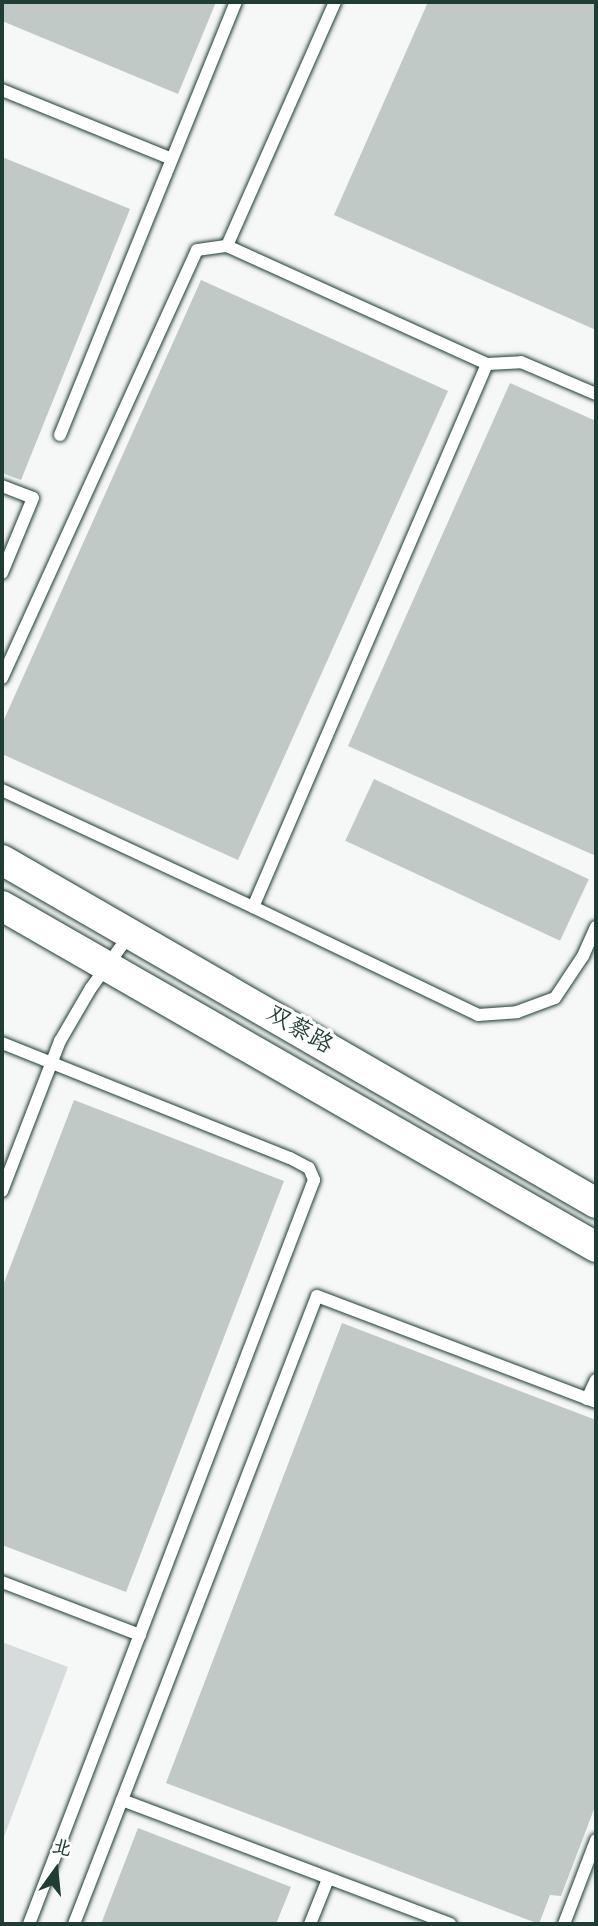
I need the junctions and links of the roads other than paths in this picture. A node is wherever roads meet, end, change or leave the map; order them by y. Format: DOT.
graph roads {
  1 [pos="236,2"];
  2 [pos="335,2"];
  3 [pos="2,90"];
  4 [pos="172,159"];
  5 [pos="227,246"];
  6 [pos="487,364"];
  7 [pos="596,394"];
  8 [pos="60,435"];
  9 [pos="2,486"];
  10 [pos="2,573"];
  11 [pos="2,678"];
  12 [pos="2,790"];
  13 [pos="2,860"];
  14 [pos="2,906"];
  15 [pos="253,907"];
  16 [pos="596,927"];
  17 [pos="130,934"];
  18 [pos="107,966"];
  19 [pos="2,1043"];
  20 [pos="52,1063"];
  21 [pos="2,1191"];
  22 [pos="596,1203"];
  23 [pos="596,1247"];
  24 [pos="596,1380"];
  25 [pos="592,1400"];
  26 [pos="2,1583"];
  27 [pos="140,1635"];
  28 [pos="122,1800"];
  29 [pos="596,1840"];
  30 [pos="328,1879"];
  31 [pos="29,1924"];
  32 [pos="74,1924"];
  33 [pos="310,1924"];
  34 [pos="450,1924"];
  35 [pos="564,1924"];
  1 -- 4 [label="lane"];
  2 -- 5 [label="lane"];
  3 -- 4 [label="lane"];
  4 -- 8 [label="lane"];
  5 -- 6 [label="lane"];
  5 -- 11 [label="lane"];
  6 -- 7 [label="lane"];
  6 -- 15 [label="lane"];
  9 -- 10 [label="lane"];
  12 -- 15 [label="lane"];
  13 -- 17 [label="street, 双蔡路"];
  14 -- 18 [label="street, 双蔡路"];
  15 -- 16 [label="lane"];
  17 -- 18 [label="lane"];
  17 -- 22 [label="street, 双蔡路"];
  18 -- 20 [label="lane"];
  18 -- 23 [label="street, 双蔡路"];
  19 -- 20 [label="lane"];
  20 -- 21 [label="lane"];
  20 -- 27 [label="lane"];
  24 -- 25 [label="lane"];
  25 -- 28 [label="lane"];
  26 -- 27 [label="lane"];
  27 -- 31 [label="lane"];
  28 -- 30 [label="lane"];
  28 -- 32 [label="lane"];
  29 -- 35 [label="lane"];
  30 -- 33 [label="lane"];
  30 -- 34 [label="lane"];
}
